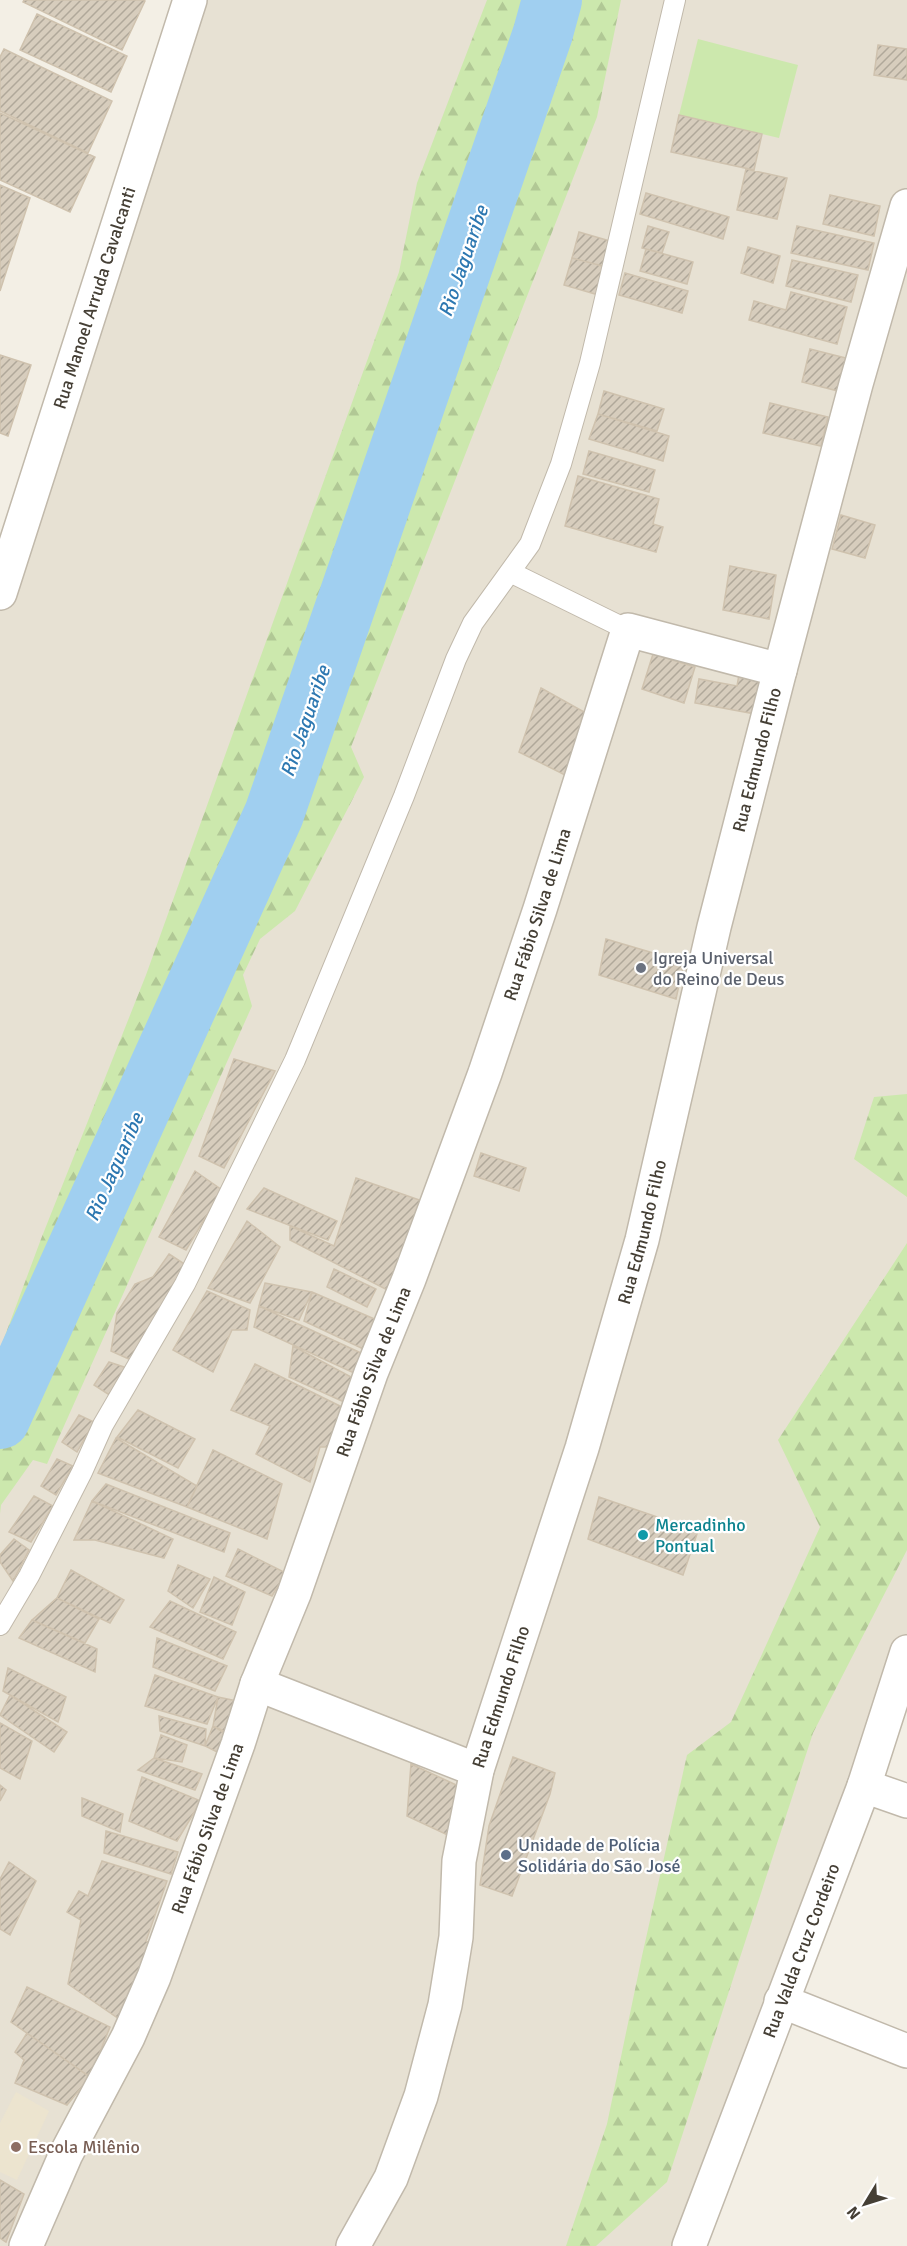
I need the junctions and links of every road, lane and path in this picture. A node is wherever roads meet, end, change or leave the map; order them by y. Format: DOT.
graph roads {
  1 [pos="190,0"];
  2 [pos="675,0"];
  3 [pos="907,206"];
  4 [pos="510,572"];
  5 [pos="0,593"];
  6 [pos="628,630"];
  7 [pos="780,670"];
  8 [pos="0,1625"];
  9 [pos="907,1652"];
  10 [pos="257,1684"];
  11 [pos="477,1770"];
  12 [pos="864,1786"];
  13 [pos="907,1801"];
  14 [pos="781,2001"];
  15 [pos="907,2051"];
  16 [pos="26,2246"];
  17 [pos="353,2246"];
  18 [pos="688,2246"];
  1 -- 5 [label="street, Rua Manoel Arruda Cavalcanti"];
  2 -- 4 [label="lane"];
  3 -- 7 [label="street, Rua Edmundo Filho"];
  4 -- 6 [label="lane"];
  4 -- 8 [label="lane"];
  6 -- 7 [label="street"];
  6 -- 10 [label="street, Rua Fábio Silva de Lima"];
  7 -- 11 [label="street, Rua Edmundo Filho"];
  9 -- 12 [label="street, Rua Valda Cruz Cordeiro"];
  10 -- 11 [label="street"];
  10 -- 16 [label="street, Rua Fábio Silva de Lima"];
  11 -- 17 [label="street, Rua Edmundo Filho"];
  12 -- 13 [label="street"];
  12 -- 14 [label="street, Rua Valda Cruz Cordeiro"];
  14 -- 15 [label="street"];
  14 -- 18 [label="street, Rua Valda Cruz Cordeiro"];
}
